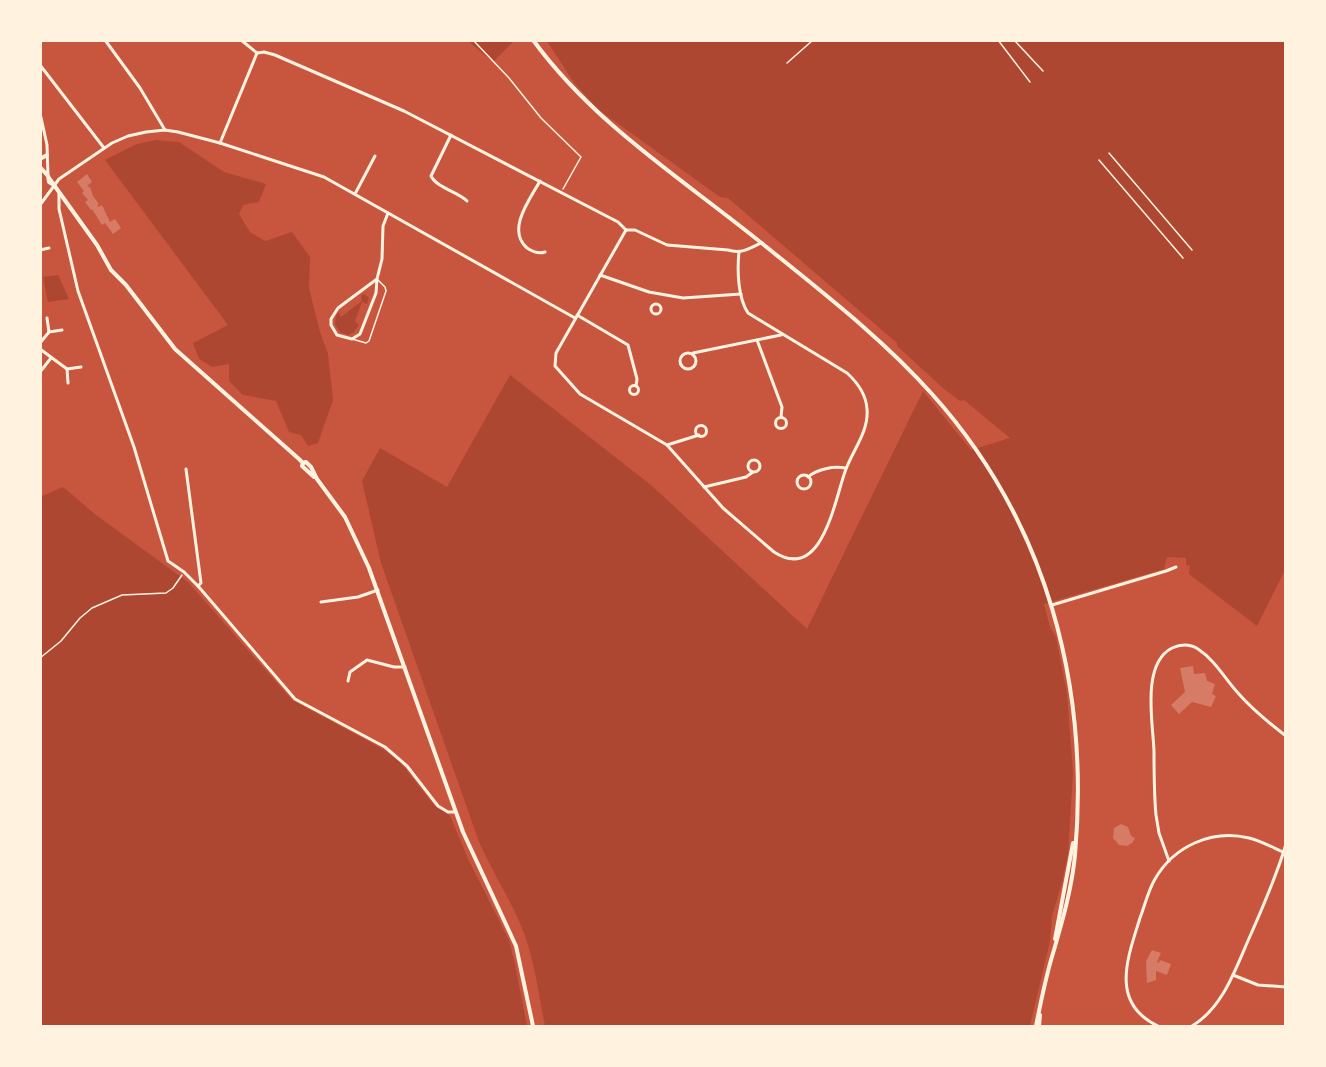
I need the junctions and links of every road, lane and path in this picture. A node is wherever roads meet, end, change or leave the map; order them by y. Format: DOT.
graph roads {
  1 [pos="105,40"];
  2 [pos="241,40"];
  3 [pos="473,40"];
  4 [pos="533,40"];
  5 [pos="813,40"];
  6 [pos="998,40"];
  7 [pos="1014,40"];
  8 [pos="257,53"];
  9 [pos="788,63"];
  10 [pos="40,65"];
  11 [pos="1043,71"];
  12 [pos="1030,82"];
  13 [pos="40,114"];
  14 [pos="165,130"];
  15 [pos="451,135"];
  16 [pos="220,143"];
  17 [pos="104,148"];
  18 [pos="1109,153"];
  19 [pos="47,155"];
  20 [pos="375,156"];
  21 [pos="40,159"];
  22 [pos="1099,160"];
  23 [pos="40,167"];
  24 [pos="48,176"];
  25 [pos="540,181"];
  26 [pos="54,185"];
  27 [pos="58,192"];
  28 [pos="561,192"];
  29 [pos="355,194"];
  30 [pos="49,196"];
  31 [pos="467,201"];
  32 [pos="40,205"];
  33 [pos="388,213"];
  34 [pos="626,230"];
  35 [pos="761,243"];
  36 [pos="49,248"];
  37 [pos="40,250"];
  38 [pos="1192,250"];
  39 [pos="545,252"];
  40 [pos="739,252"];
  41 [pos="1183,258"];
  42 [pos="600,275"];
  43 [pos="377,279"];
  44 [pos="741,294"];
  45 [pos="576,316"];
  46 [pos="47,318"];
  47 [pos="62,330"];
  48 [pos="49,332"];
  49 [pos="783,335"];
  50 [pos="352,339"];
  51 [pos="757,340"];
  52 [pos="40,343"];
  53 [pos="40,349"];
  54 [pos="693,353"];
  55 [pos="51,358"];
  56 [pos="81,367"];
  57 [pos="67,369"];
  58 [pos="40,372"];
  59 [pos="68,382"];
  60 [pos="636,386"];
  61 [pos="781,417"];
  62 [pos="699,435"];
  63 [pos="667,445"];
  64 [pos="846,468"];
  65 [pos="186,469"];
  66 [pos="753,472"];
  67 [pos="808,477"];
  68 [pos="704,487"];
  69 [pos="1176,567"];
  70 [pos="179,579"];
  71 [pos="198,586"];
  72 [pos="378,590"];
  73 [pos="321,602"];
  74 [pos="1052,606"];
  75 [pos="40,658"];
  76 [pos="405,667"];
  77 [pos="348,681"];
  78 [pos="1286,736"];
  79 [pos="455,812"];
  80 [pos="1286,844"];
  81 [pos="1283,852"];
  82 [pos="1169,861"];
  83 [pos="1233,975"];
  84 [pos="1286,987"];
  85 [pos="533,1026"];
  86 [pos="1038,1026"];
  87 [pos="1158,1026"];
  88 [pos="1192,1026"];
  1 -- 14 [label="street"];
  2 -- 8 [label="street"];
  3 -- 28 [label="path"];
  4 -- 35 [label="main road"];
  5 -- 9 [label="path"];
  6 -- 12 [label="path"];
  7 -- 11 [label="path"];
  8 -- 15 [label="street"];
  8 -- 16 [label="street"];
  10 -- 17 [label="street"];
  13 -- 19 [label="street"];
  14 -- 16 [label="street"];
  14 -- 17 [label="street"];
  15 -- 25 [label="street"];
  15 -- 31 [label="street"];
  16 -- 29 [label="street"];
  17 -- 26 [label="street"];
  18 -- 38 [label="path"];
  19 -- 21 [label="main road"];
  19 -- 24 [label="street"];
  20 -- 29 [label="street"];
  22 -- 41 [label="path"];
  23 -- 24 [label="main road"];
  24 -- 26 [label="main road"];
  25 -- 28 [label="street"];
  25 -- 39 [label="street"];
  26 -- 27 [label="main road"];
  26 -- 30 [label="street"];
  27 -- 30 [label="street"];
  27 -- 71 [label="street"];
  27 -- 72 [label="main road"];
  28 -- 34 [label="street"];
  29 -- 33 [label="street"];
  30 -- 32 [label="street"];
  33 -- 43 [label="street"];
  33 -- 45 [label="street"];
  34 -- 40 [label="street"];
  34 -- 42 [label="street"];
  35 -- 40 [label="street"];
  35 -- 74 [label="main road"];
  36 -- 37 [label="street"];
  40 -- 44 [label="street"];
  42 -- 44 [label="street"];
  42 -- 45 [label="street"];
  43 -- 50 [label="street"];
  43 -- 50 [label="lane"];
  43 -- 50 [label="street"];
  44 -- 49 [label="street"];
  45 -- 60 [label="street"];
  45 -- 63 [label="street"];
  46 -- 48 [label="street"];
  47 -- 48 [label="street"];
  48 -- 52 [label="street"];
  49 -- 51 [label="street"];
  49 -- 64 [label="street"];
  51 -- 54 [label="street"];
  51 -- 61 [label="street"];
  53 -- 55 [label="street"];
  54 -- 54 [label="street"];
  55 -- 57 [label="street"];
  55 -- 58 [label="street"];
  56 -- 57 [label="street"];
  57 -- 59 [label="street"];
  62 -- 63 [label="street"];
  63 -- 68 [label="street"];
  64 -- 67 [label="street"];
  64 -- 68 [label="street"];
  65 -- 71 [label="street"];
  66 -- 66 [label="street"];
  66 -- 68 [label="street"];
  67 -- 67 [label="street"];
  69 -- 74 [label="street"];
  70 -- 75 [label="path"];
  71 -- 79 [label="street"];
  72 -- 73 [label="street"];
  72 -- 76 [label="main road"];
  74 -- 86 [label="main road"];
  76 -- 77 [label="street"];
  76 -- 79 [label="main road"];
  78 -- 82 [label="street"];
  79 -- 85 [label="main road"];
  80 -- 81 [label="street"];
  81 -- 82 [label="street"];
  81 -- 83 [label="street"];
  82 -- 87 [label="street"];
  83 -- 84 [label="street"];
  83 -- 88 [label="street"];
}
